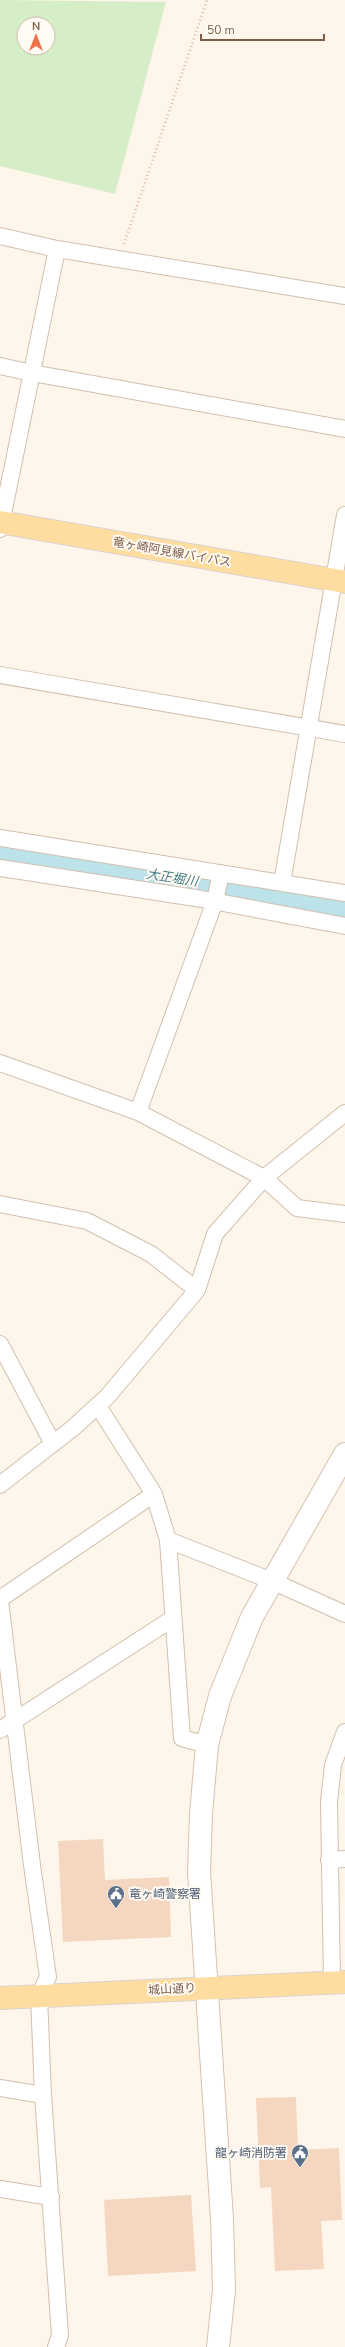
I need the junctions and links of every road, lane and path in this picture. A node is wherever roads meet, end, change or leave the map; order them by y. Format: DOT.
graph roads {
  1 [pos="207,0"];
  2 [pos="0,236"];
  3 [pos="57,249"];
  4 [pos="119,259"];
  5 [pos="345,296"];
  6 [pos="0,366"];
  7 [pos="32,374"];
  8 [pos="345,430"];
  9 [pos="345,515"];
  10 [pos="0,524"];
  11 [pos="339,580"];
  12 [pos="0,675"];
  13 [pos="308,728"];
  14 [pos="345,734"];
  15 [pos="0,838"];
  16 [pos="0,868"];
  17 [pos="220,876"];
  18 [pos="282,883"];
  19 [pos="345,893"];
  20 [pos="215,900"];
  21 [pos="345,926"];
  22 [pos="0,1063"];
  23 [pos="138,1112"];
  24 [pos="345,1113"];
  25 [pos="264,1178"];
  26 [pos="0,1204"];
  27 [pos="345,1214"];
  28 [pos="197,1290"];
  29 [pos="0,1344"];
  30 [pos="98,1406"];
  31 [pos="53,1444"];
  32 [pos="345,1454"];
  33 [pos="0,1486"];
  34 [pos="154,1494"];
  35 [pos="168,1540"];
  36 [pos="272,1581"];
  37 [pos="0,1600"];
  38 [pos="345,1614"];
  39 [pos="172,1619"];
  40 [pos="15,1719"];
  41 [pos="0,1730"];
  42 [pos="345,1732"];
  43 [pos="207,1745"];
  44 [pos="337,1859"];
  45 [pos="338,1982"];
  46 [pos="206,1987"];
  47 [pos="39,1996"];
  48 [pos="0,1998"];
  49 [pos="0,2088"];
  50 [pos="43,2095"];
  51 [pos="0,2189"];
  52 [pos="51,2197"];
  53 [pos="56,2347"];
  54 [pos="218,2347"];
  1 -- 4 [label="path"];
  2 -- 3 [label="street"];
  3 -- 4 [label="street"];
  3 -- 7 [label="street"];
  4 -- 5 [label="street"];
  6 -- 7 [label="street"];
  7 -- 8 [label="street"];
  7 -- 10 [label="street"];
  9 -- 11 [label="street"];
  10 -- 11 [label="main road, 竜ヶ崎阿見線バイパス"];
  11 -- 13 [label="street"];
  12 -- 13 [label="street"];
  13 -- 14 [label="street"];
  13 -- 18 [label="street"];
  15 -- 17 [label="street"];
  16 -- 20 [label="street"];
  17 -- 18 [label="street"];
  17 -- 20 [label="street"];
  18 -- 19 [label="street"];
  20 -- 21 [label="street"];
  20 -- 23 [label="street"];
  22 -- 23 [label="street"];
  23 -- 25 [label="street"];
  24 -- 25 [label="street"];
  25 -- 27 [label="street"];
  25 -- 28 [label="street"];
  26 -- 28 [label="street"];
  28 -- 30 [label="street"];
  29 -- 31 [label="street"];
  30 -- 31 [label="street"];
  30 -- 34 [label="street"];
  31 -- 33 [label="street"];
  32 -- 36 [label="street"];
  34 -- 35 [label="street"];
  34 -- 37 [label="street"];
  35 -- 36 [label="street"];
  35 -- 39 [label="street"];
  36 -- 38 [label="street"];
  36 -- 43 [label="street"];
  37 -- 40 [label="street"];
  39 -- 40 [label="street"];
  39 -- 43 [label="street"];
  40 -- 41 [label="street"];
  40 -- 47 [label="street"];
  42 -- 44 [label="street"];
  43 -- 46 [label="street"];
  44 -- 45 [label="street"];
  45 -- 46 [label="main road, 城山通り"];
  46 -- 47 [label="main road, 城山通り"];
  46 -- 54 [label="street"];
  47 -- 48 [label="main road, 城山通り"];
  47 -- 50 [label="street"];
  49 -- 50 [label="street"];
  50 -- 52 [label="street"];
  51 -- 52 [label="street"];
  52 -- 53 [label="street"];
}
